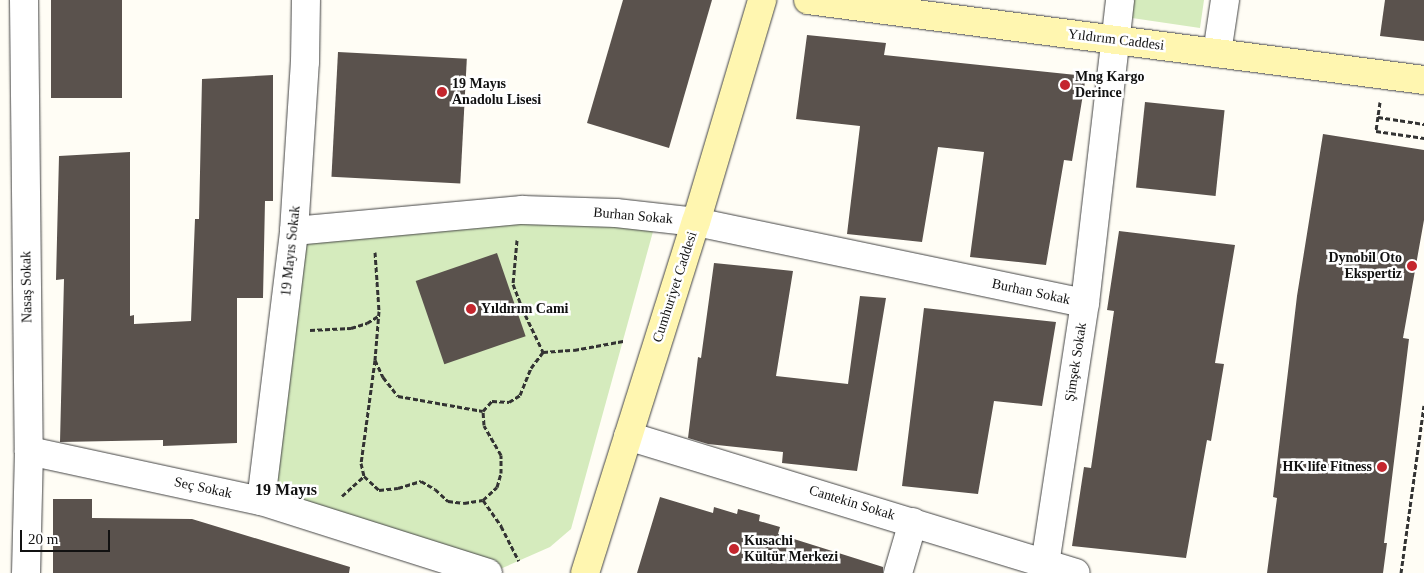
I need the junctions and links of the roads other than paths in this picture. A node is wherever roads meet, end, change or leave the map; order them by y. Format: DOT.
graph roads {
  1 [pos="24,0"];
  2 [pos="306,0"];
  3 [pos="762,0"];
  4 [pos="808,0"];
  5 [pos="1120,0"];
  6 [pos="1224,0"];
  7 [pos="1114,40"];
  8 [pos="1217,53"];
  9 [pos="1424,80"];
  10 [pos="696,222"];
  11 [pos="294,231"];
  12 [pos="1085,303"];
  13 [pos="628,436"];
  14 [pos="29,451"];
  15 [pos="261,501"];
  16 [pos="913,522"];
  17 [pos="1045,564"];
  18 [pos="26,573"];
  19 [pos="488,573"];
  20 [pos="585,573"];
  21 [pos="898,573"];
  22 [pos="1075,573"];
  1 -- 14 [label="street, Nasaş Sokak"];
  2 -- 11 [label="street, 19 Mayıs Sokak"];
  3 -- 10 [label="street, Cumhuriyet Caddesi"];
  4 -- 7 [label="street, Yıldırım Caddesi"];
  5 -- 7 [label="street, Şimşek Sokak"];
  6 -- 8 [label="street"];
  7 -- 8 [label="street, Yıldırım Caddesi"];
  7 -- 12 [label="street, Şimşek Sokak"];
  8 -- 9 [label="street, Yıldırım Caddesi"];
  10 -- 11 [label="street, Burhan Sokak"];
  10 -- 12 [label="street, Burhan Sokak"];
  10 -- 13 [label="street, Cumhuriyet Caddesi"];
  11 -- 15 [label="street, 19 Mayıs Sokak"];
  12 -- 17 [label="street, Şimşek Sokak"];
  13 -- 16 [label="street, Cantekin Sokak"];
  13 -- 20 [label="street, Cumhuriyet Caddesi"];
  14 -- 15 [label="street, Seç Sokak"];
  14 -- 18 [label="street, Nasaş Sokak"];
  15 -- 19 [label="street, Seç Sokak"];
  16 -- 17 [label="street, Cantekin Sokak"];
  16 -- 21 [label="street"];
  17 -- 22 [label="street, Cantekin Sokak"];
}
